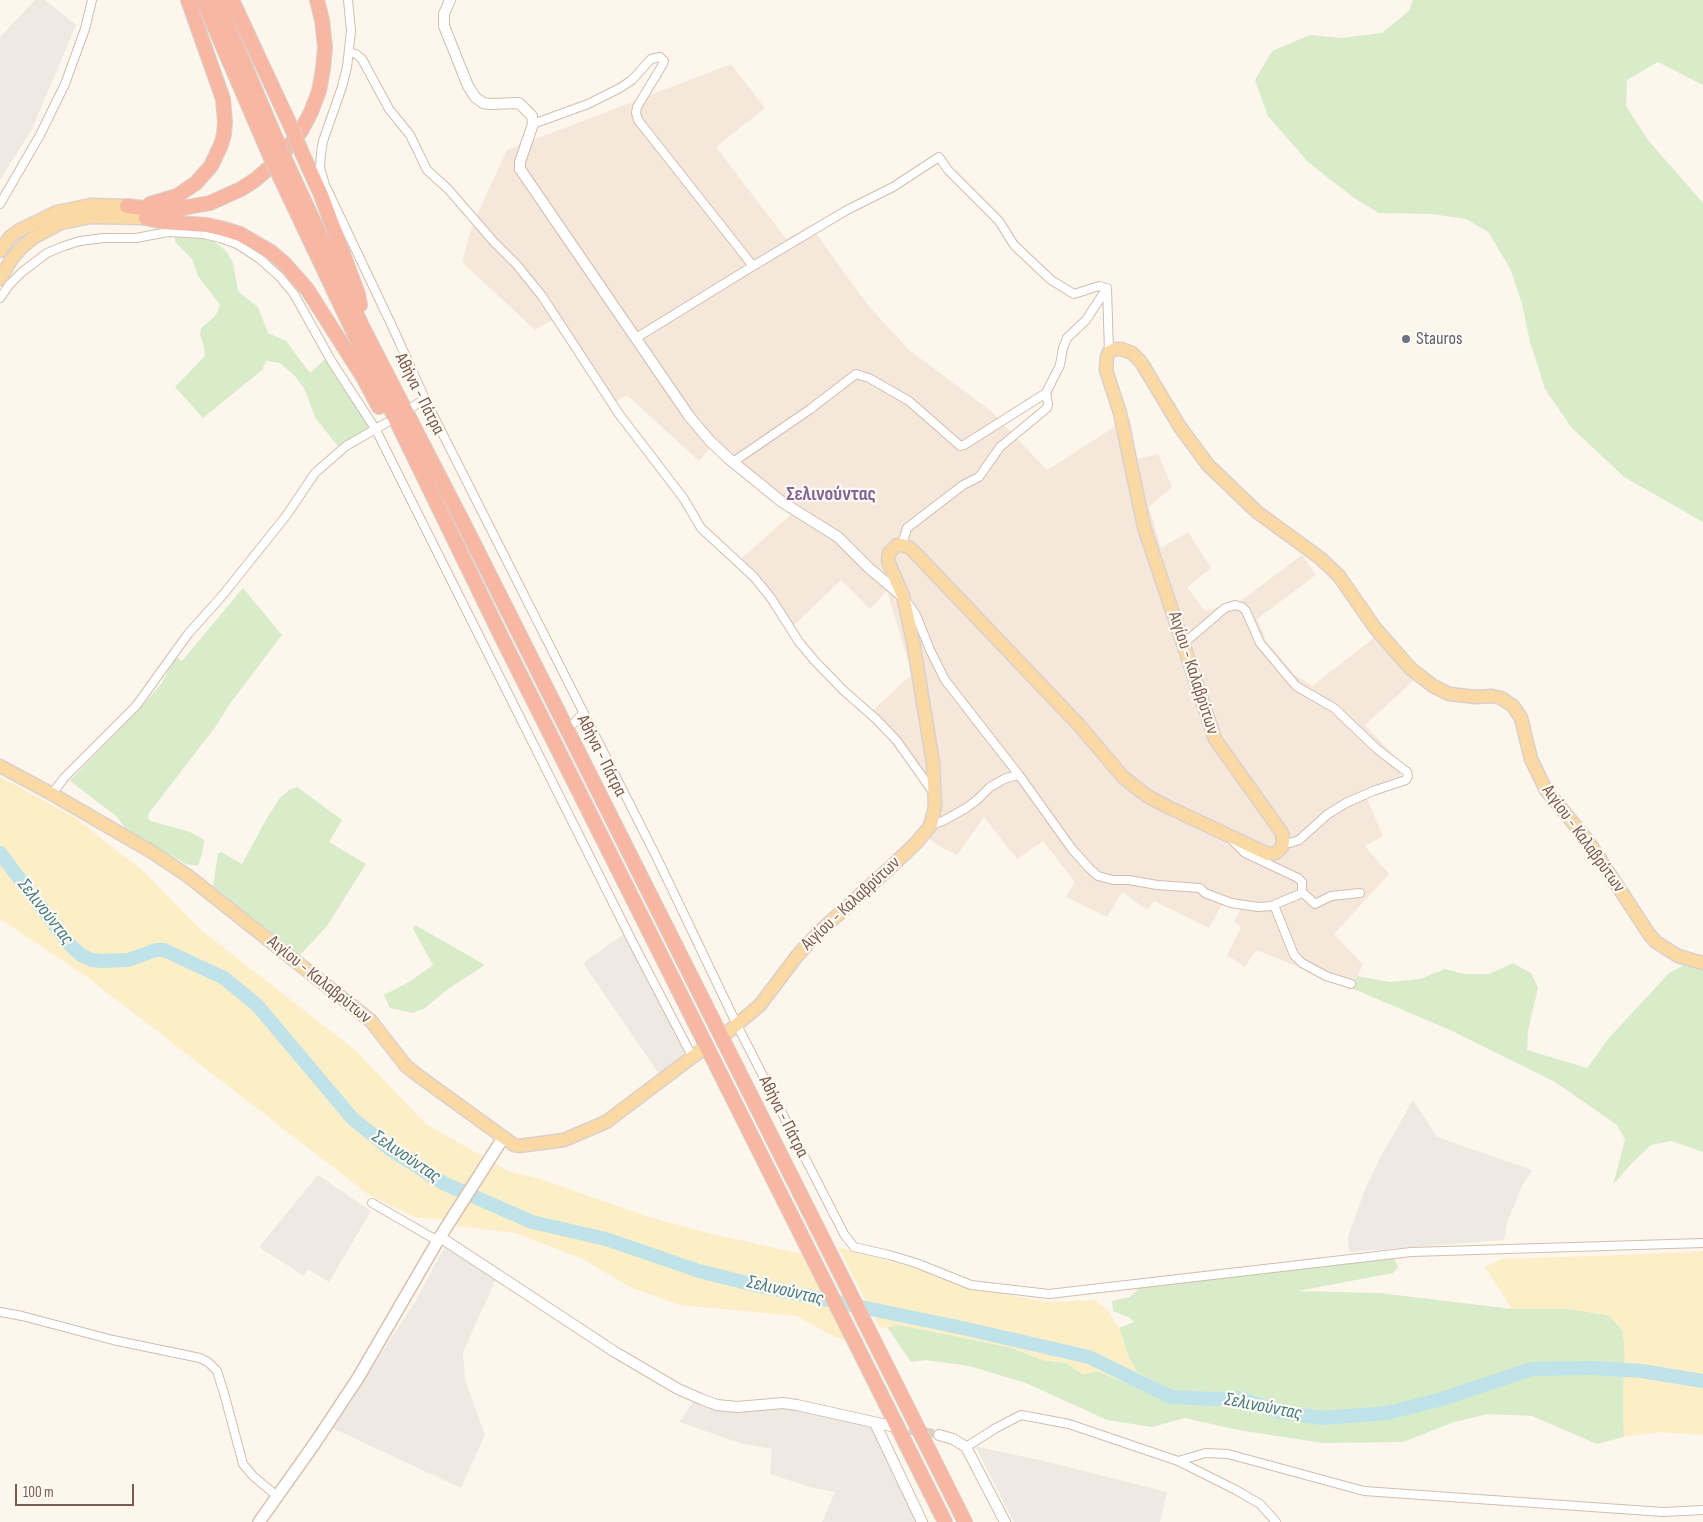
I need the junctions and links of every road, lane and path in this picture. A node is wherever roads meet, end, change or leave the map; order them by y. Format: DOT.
graph roads {
  1 [pos="92,0"];
  2 [pos="188,0"];
  3 [pos="203,0"];
  4 [pos="217,0"];
  5 [pos="232,0"];
  6 [pos="318,0"];
  7 [pos="324,0"];
  8 [pos="348,0"];
  9 [pos="450,0"];
  10 [pos="349,52"];
  11 [pos="533,124"];
  12 [pos="275,151"];
  13 [pos="285,172"];
  14 [pos="0,204"];
  15 [pos="127,206"];
  16 [pos="146,218"];
  17 [pos="0,251"];
  18 [pos="753,266"];
  19 [pos="0,279"];
  20 [pos="1107,288"];
  21 [pos="0,298"];
  22 [pos="363,328"];
  23 [pos="636,338"];
  24 [pos="1109,352"];
  25 [pos="1046,393"];
  26 [pos="426,400"];
  27 [pos="412,407"];
  28 [pos="386,423"];
  29 [pos="376,430"];
  30 [pos="411,452"];
  31 [pos="733,462"];
  32 [pos="902,545"];
  33 [pos="903,596"];
  34 [pos="1183,644"];
  35 [pos="583,713"];
  36 [pos="574,723"];
  37 [pos="552,747"];
  38 [pos="541,757"];
  39 [pos="0,766"];
  40 [pos="1019,775"];
  41 [pos="52,794"];
  42 [pos="934,794"];
  43 [pos="931,825"];
  44 [pos="1226,834"];
  45 [pos="1284,842"];
  46 [pos="1302,892"];
  47 [pos="1360,893"];
  48 [pos="1274,905"];
  49 [pos="1703,963"];
  50 [pos="1351,984"];
  51 [pos="733,1028"];
  52 [pos="703,1049"];
  53 [pos="692,1058"];
  54 [pos="503,1138"];
  55 [pos="372,1203"];
  56 [pos="439,1239"];
  57 [pos="1703,1243"];
  58 [pos="0,1312"];
  59 [pos="875,1423"];
  60 [pos="891,1426"];
  61 [pos="938,1435"];
  62 [pos="966,1447"];
  63 [pos="1178,1460"];
  64 [pos="277,1496"];
  65 [pos="1703,1510"];
  66 [pos="259,1522"];
  67 [pos="922,1522"];
  68 [pos="946,1522"];
  69 [pos="966,1522"];
  70 [pos="1005,1522"];
  71 [pos="1276,1522"];
  1 -- 14 [label="street"];
  2 -- 15 [label="highway"];
  3 -- 12 [label="highway, Αθήνα - Πάτρα"];
  4 -- 12 [label="highway, Αθήνα - Πάτρα"];
  5 -- 22 [label="highway, bridge"];
  6 -- 15 [label="highway"];
  7 -- 16 [label="highway"];
  8 -- 10 [label="street"];
  9 -- 11 [label="street"];
  10 -- 26 [label="street"];
  10 -- 42 [label="street"];
  11 -- 18 [label="street"];
  11 -- 23 [label="street"];
  12 -- 13 [label="highway, Αθήνα - Πάτρα, bridge"];
  13 -- 22 [label="highway, Αθήνα - Πάτρα"];
  13 -- 30 [label="highway, Αθήνα - Πάτρα"];
  15 -- 17 [label="main road"];
  16 -- 19 [label="main road"];
  16 -- 30 [label="highway"];
  18 -- 20 [label="street"];
  18 -- 23 [label="street"];
  20 -- 24 [label="street"];
  20 -- 25 [label="street"];
  21 -- 29 [label="street"];
  22 -- 69 [label="highway, Αθήνα - Πάτρα"];
  23 -- 31 [label="street"];
  24 -- 34 [label="main road, Αιγίου - Καλαβρύτων"];
  24 -- 49 [label="main road, Αιγίου - Καλαβρύτων"];
  25 -- 31 [label="street"];
  25 -- 32 [label="street"];
  26 -- 27 [label="street"];
  26 -- 35 [label="street"];
  28 -- 29 [label="street"];
  29 -- 38 [label="street"];
  29 -- 41 [label="street"];
  30 -- 68 [label="highway, Αθήνα - Πάτρα"];
  31 -- 33 [label="street"];
  32 -- 33 [label="main road"];
  32 -- 44 [label="main road"];
  33 -- 40 [label="street"];
  33 -- 42 [label="main road"];
  34 -- 45 [label="main road, Αιγίου - Καλαβρύτων"];
  34 -- 45 [label="street"];
  35 -- 36 [label="street"];
  35 -- 51 [label="street"];
  37 -- 38 [label="street"];
  38 -- 53 [label="street"];
  39 -- 41 [label="main road, Αιγίου - Καλαβρύτων"];
  40 -- 43 [label="street"];
  40 -- 48 [label="street"];
  41 -- 54 [label="main road, Αιγίου - Καλαβρύτων"];
  42 -- 43 [label="main road"];
  43 -- 51 [label="main road, Αιγίου - Καλαβρύτων"];
  44 -- 45 [label="main road"];
  44 -- 46 [label="street"];
  46 -- 47 [label="street"];
  46 -- 48 [label="street"];
  48 -- 50 [label="street"];
  51 -- 57 [label="street"];
  52 -- 53 [label="main road, Αιγίου - Καλαβρύτων"];
  53 -- 54 [label="main road, Αιγίου - Καλαβρύτων"];
  54 -- 56 [label="main road"];
  55 -- 56 [label="street"];
  56 -- 59 [label="street"];
  56 -- 64 [label="main road"];
  58 -- 64 [label="street"];
  59 -- 60 [label="street"];
  59 -- 67 [label="street"];
  61 -- 62 [label="street"];
  62 -- 63 [label="street"];
  62 -- 70 [label="street"];
  63 -- 65 [label="street"];
  63 -- 71 [label="street"];
  64 -- 66 [label="main road"];
}
